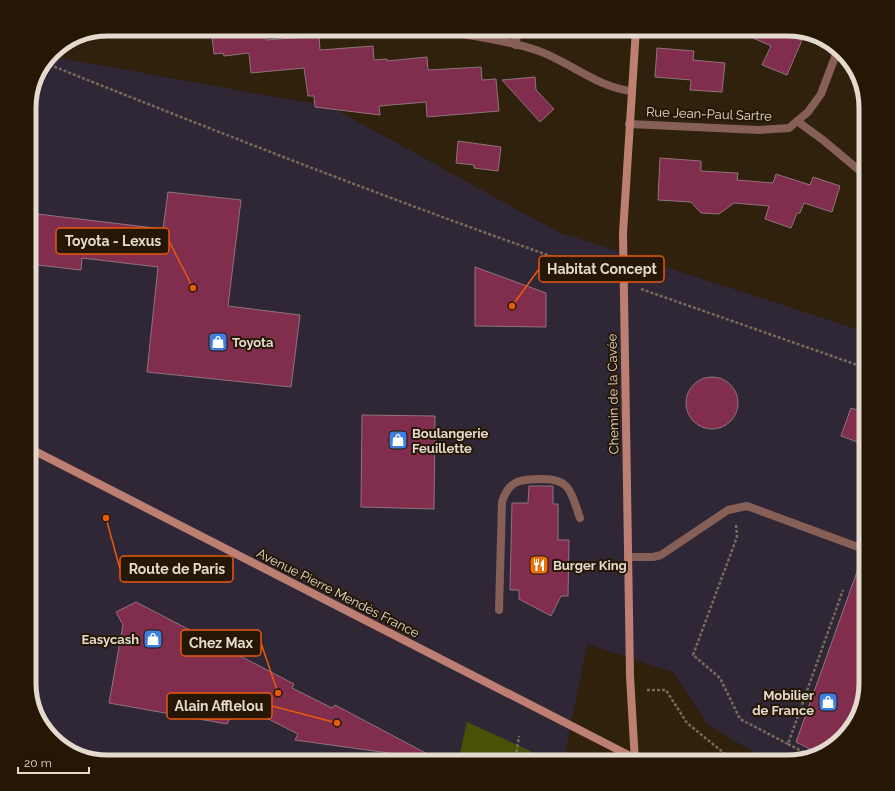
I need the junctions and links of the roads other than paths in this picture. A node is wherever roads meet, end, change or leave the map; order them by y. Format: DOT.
graph roads {
  1 [pos="468,36"];
  2 [pos="517,36"];
  3 [pos="635,36"];
  4 [pos="516,45"];
  5 [pos="836,55"];
  6 [pos="631,91"];
  7 [pos="797,121"];
  8 [pos="629,124"];
  9 [pos="859,170"];
  10 [pos="36,452"];
  11 [pos="580,518"];
  12 [pos="859,547"];
  13 [pos="628,557"];
  14 [pos="499,610"];
  15 [pos="625,755"];
  16 [pos="636,755"];
  1 -- 4 [label="street"];
  2 -- 4 [label="street"];
  3 -- 6 [label="street, Chemin de la Cavée"];
  4 -- 6 [label="street"];
  5 -- 7 [label="street, Rue Jean-Paul Sartre"];
  6 -- 8 [label="street, Chemin de la Cavée"];
  7 -- 8 [label="street, Rue Jean-Paul Sartre"];
  7 -- 9 [label="street"];
  8 -- 13 [label="street, Chemin de la Cavée"];
  10 -- 15 [label="street, Avenue Pierre Mendès France"];
  11 -- 14 [label="street"];
  12 -- 13 [label="street"];
  13 -- 16 [label="street, Chemin de la Cavée"];
}
